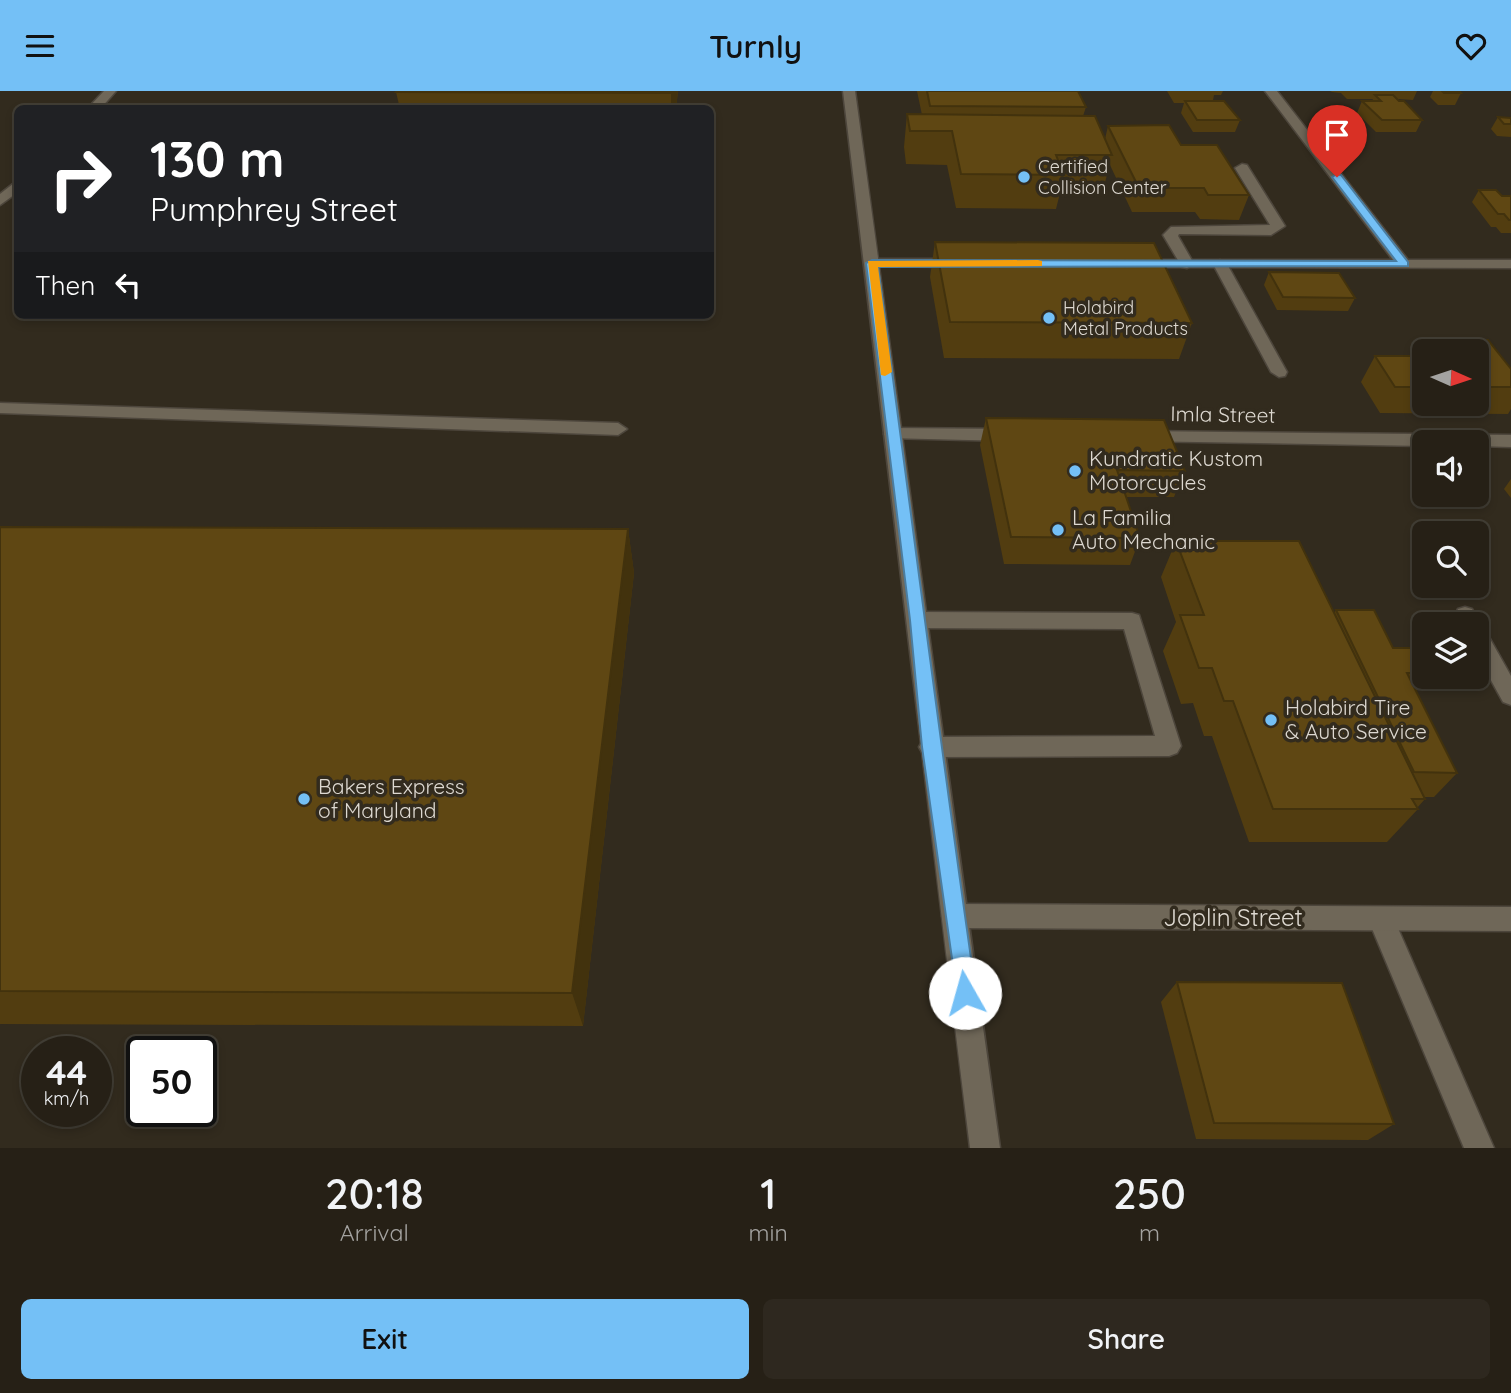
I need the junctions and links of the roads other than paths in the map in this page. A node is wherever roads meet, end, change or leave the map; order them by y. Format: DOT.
graph roads {
  1 [pos="110,91"];
  2 [pos="849,91"];
  3 [pos="1271,91"];
  4 [pos="97,105"];
  5 [pos="1242,168"];
  6 [pos="14,188"];
  7 [pos="0,201"];
  8 [pos="872,263"];
  9 [pos="978,263"];
  10 [pos="1117,264"];
  11 [pos="1187,264"];
  12 [pos="1220,264"];
  13 [pos="1404,264"];
  14 [pos="1511,264"];
  15 [pos="1279,372"];
  16 [pos="0,408"];
  17 [pos="618,429"];
  18 [pos="893,434"];
  19 [pos="1030,435"];
  20 [pos="1126,436"];
  21 [pos="1511,441"];
  22 [pos="918,620"];
  23 [pos="1489,657"];
  24 [pos="1511,696"];
  25 [pos="931,747"];
  26 [pos="956,916"];
  27 [pos="1381,919"];
  28 [pos="1511,919"];
  29 [pos="985,1148"];
  30 [pos="1479,1148"];
  1 -- 4 [label="street"];
  2 -- 8 [label="street"];
  3 -- 13 [label="street"];
  5 -- 11 [label="street"];
  6 -- 7 [label="street"];
  8 -- 9 [label="street"];
  8 -- 18 [label="street"];
  10 -- 11 [label="street"];
  11 -- 12 [label="street"];
  12 -- 13 [label="street"];
  12 -- 15 [label="street"];
  13 -- 14 [label="street"];
  16 -- 17 [label="street"];
  18 -- 19 [label="street"];
  18 -- 22 [label="street"];
  20 -- 21 [label="street, Imla Street"];
  22 -- 25 [label="street"];
  22 -- 25 [label="street"];
  23 -- 24 [label="street"];
  25 -- 26 [label="street"];
  26 -- 27 [label="street, Joplin Street"];
  26 -- 29 [label="street"];
  27 -- 28 [label="street, Joplin Street"];
  27 -- 30 [label="street"];
}
